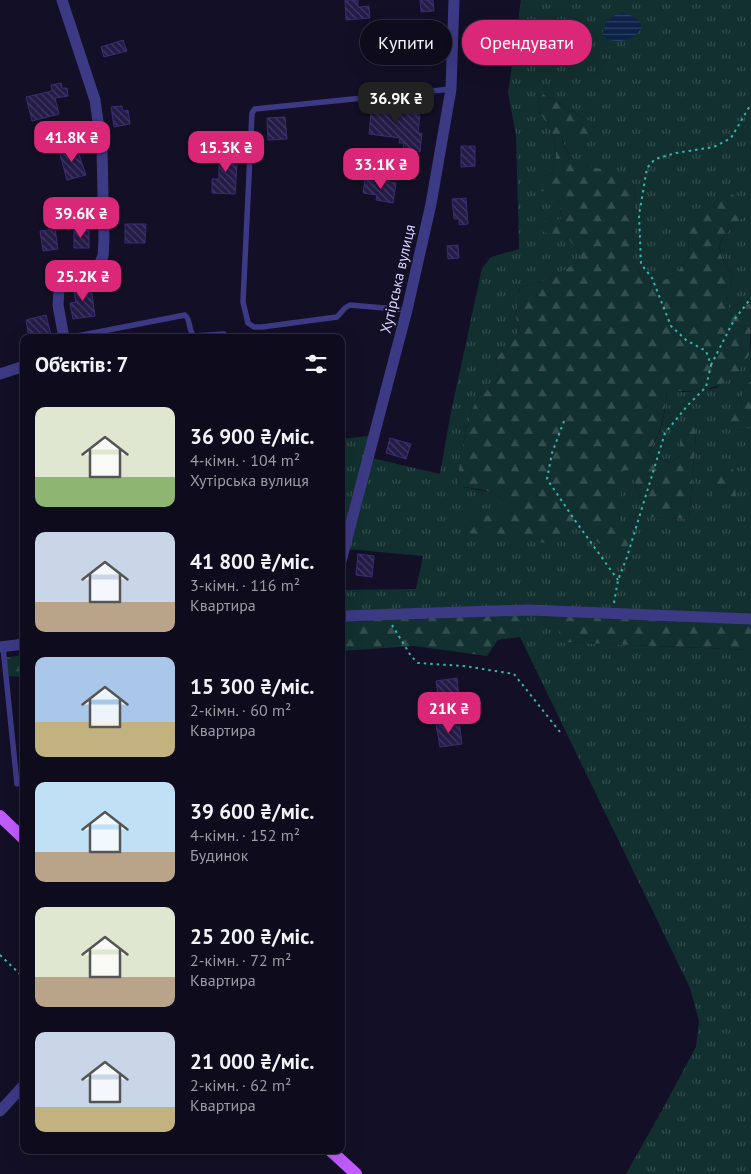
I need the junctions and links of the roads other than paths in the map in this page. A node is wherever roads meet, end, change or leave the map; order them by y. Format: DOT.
graph roads {
  1 [pos="62,0"];
  2 [pos="454,0"];
  3 [pos="451,89"];
  4 [pos="407,310"];
  5 [pos="64,334"];
  6 [pos="86,334"];
  7 [pos="192,334"];
  8 [pos="20,367"];
  9 [pos="0,374"];
  10 [pos="345,546"];
  11 [pos="345,616"];
  12 [pos="751,619"];
  13 [pos="20,645"];
  14 [pos="2,647"];
  15 [pos="17,784"];
  16 [pos="1,818"];
  17 [pos="20,835"];
  18 [pos="20,1089"];
  19 [pos="0,1111"];
  20 [pos="334,1154"];
  21 [pos="356,1174"];
  1 -- 5 [label="street"];
  2 -- 3 [label="street, Хутірська вулиця"];
  3 -- 4 [label="street, Хутірська вулиця"];
  3 -- 4 [label="lane"];
  4 -- 10 [label="street, Хутірська вулиця"];
  6 -- 7 [label="lane"];
  8 -- 9 [label="street"];
  11 -- 12 [label="street"];
  13 -- 14 [label="street"];
  14 -- 15 [label="lane"];
  16 -- 17 [label="main road"];
  18 -- 19 [label="street"];
  20 -- 21 [label="main road"];
}
